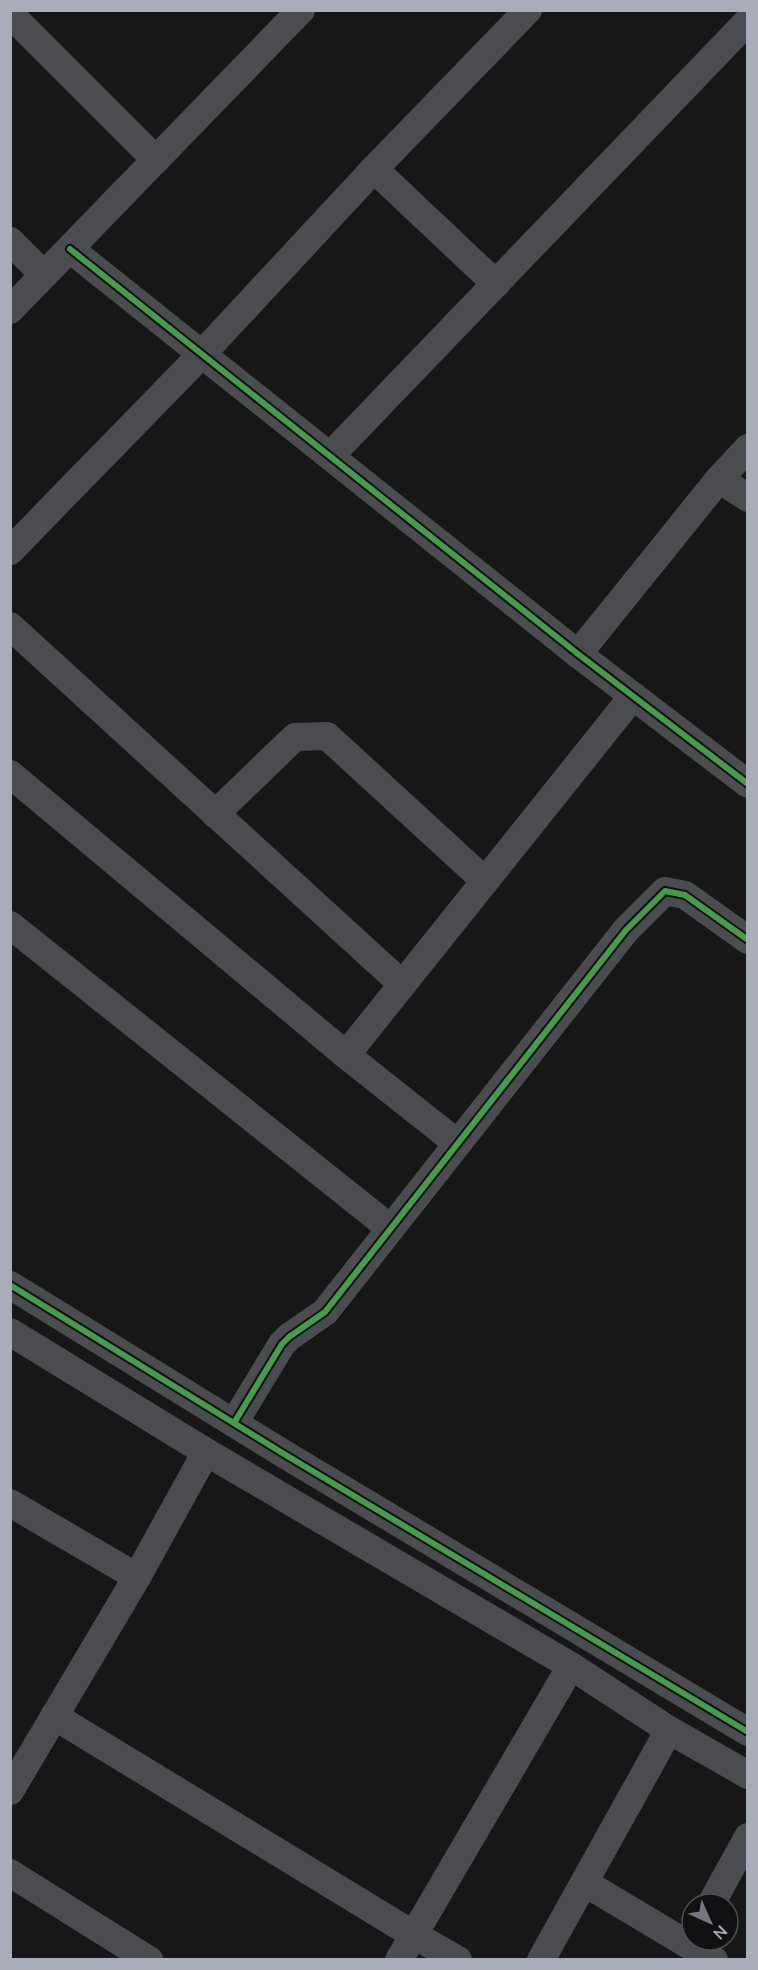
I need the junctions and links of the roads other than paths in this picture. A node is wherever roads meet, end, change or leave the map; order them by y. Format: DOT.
graph roads {
  1 [pos="301,10"];
  2 [pos="528,10"];
  3 [pos="10,14"];
  4 [pos="747,21"];
  5 [pos="156,160"];
  6 [pos="374,169"];
  7 [pos="10,241"];
  8 [pos="70,249"];
  9 [pos="44,275"];
  10 [pos="496,284"];
  11 [pos="10,310"];
  12 [pos="202,354"];
  13 [pos="747,448"];
  14 [pos="330,456"];
  15 [pos="719,479"];
  16 [pos="747,498"];
  17 [pos="10,551"];
  18 [pos="10,626"];
  19 [pos="578,654"];
  20 [pos="633,696"];
  21 [pos="10,774"];
  22 [pos="747,784"];
  23 [pos="216,814"];
  24 [pos="485,881"];
  25 [pos="10,925"];
  26 [pos="747,940"];
  27 [pos="402,984"];
  28 [pos="346,1055"];
  29 [pos="457,1143"];
  30 [pos="390,1228"];
  31 [pos="10,1285"];
  32 [pos="10,1332"];
  33 [pos="234,1423"];
  34 [pos="206,1452"];
  35 [pos="327,1480"];
  36 [pos="10,1503"];
  37 [pos="307,1512"];
  38 [pos="137,1577"];
  39 [pos="571,1666"];
  40 [pos="54,1716"];
  41 [pos="669,1730"];
  42 [pos="747,1732"];
  43 [pos="747,1775"];
  44 [pos="11,1788"];
  45 [pos="747,1837"];
  46 [pos="10,1873"];
  47 [pos="585,1883"];
  48 [pos="717,1892"];
  49 [pos="414,1935"];
  50 [pos="680,1944"];
  51 [pos="697,1952"];
  52 [pos="148,1959"];
  53 [pos="399,1959"];
  54 [pos="458,1959"];
  55 [pos="541,1959"];
  56 [pos="714,1959"];
  1 -- 5 [label="street"];
  2 -- 6 [label="street"];
  3 -- 5 [label="street"];
  4 -- 10 [label="street"];
  5 -- 8 [label="street"];
  6 -- 10 [label="street"];
  6 -- 12 [label="street"];
  7 -- 9 [label="street"];
  8 -- 9 [label="street"];
  8 -- 12 [label="street"];
  9 -- 11 [label="street"];
  10 -- 14 [label="street"];
  12 -- 14 [label="street"];
  12 -- 17 [label="street"];
  13 -- 15 [label="street"];
  14 -- 19 [label="street"];
  15 -- 16 [label="street"];
  15 -- 19 [label="street"];
  18 -- 23 [label="street"];
  19 -- 20 [label="street"];
  20 -- 22 [label="street"];
  20 -- 24 [label="street"];
  21 -- 28 [label="street"];
  23 -- 24 [label="street"];
  23 -- 27 [label="street"];
  24 -- 27 [label="street"];
  25 -- 30 [label="street"];
  26 -- 29 [label="street"];
  27 -- 28 [label="street"];
  28 -- 29 [label="street"];
  29 -- 30 [label="street"];
  30 -- 33 [label="street"];
  31 -- 33 [label="street"];
  32 -- 34 [label="street"];
  33 -- 35 [label="street"];
  34 -- 37 [label="street"];
  34 -- 38 [label="street"];
  35 -- 37 [label="street"];
  35 -- 42 [label="street"];
  36 -- 38 [label="street"];
  37 -- 39 [label="street"];
  38 -- 40 [label="street"];
  39 -- 41 [label="street"];
  39 -- 49 [label="street"];
  40 -- 44 [label="street"];
  40 -- 49 [label="street"];
  41 -- 43 [label="street"];
  41 -- 47 [label="street"];
  45 -- 48 [label="street"];
  46 -- 52 [label="street"];
  47 -- 50 [label="street"];
  47 -- 55 [label="street"];
  49 -- 53 [label="street"];
  49 -- 54 [label="street"];
  51 -- 56 [label="street"];
}
